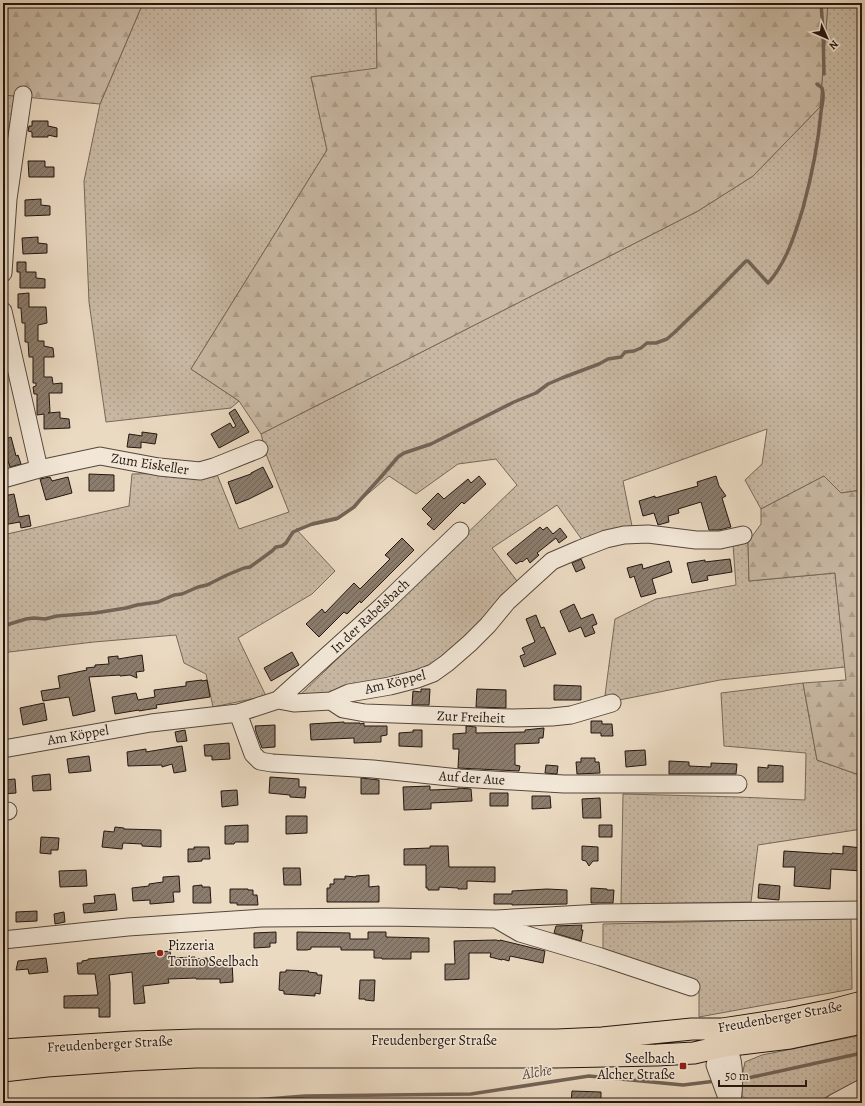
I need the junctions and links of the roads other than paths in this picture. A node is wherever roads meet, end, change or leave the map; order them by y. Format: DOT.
graph roads {
  1 [pos="22,95"];
  2 [pos="3,273"];
  3 [pos="3,311"];
  4 [pos="259,449"];
  5 [pos="39,469"];
  6 [pos="3,479"];
  7 [pos="460,531"];
  8 [pos="743,535"];
  9 [pos="278,700"];
  10 [pos="331,701"];
  11 [pos="612,704"];
  12 [pos="238,713"];
  13 [pos="3,749"];
  14 [pos="738,784"];
  15 [pos="862,910"];
  16 [pos="496,919"];
  17 [pos="3,940"];
  18 [pos="691,988"];
  19 [pos="862,1002"];
  20 [pos="862,1023"];
  21 [pos="723,1037"];
  22 [pos="3,1050"];
  23 [pos="3,1071"];
  24 [pos="862,1088"];
  25 [pos="731,1097"];
  26 [pos="834,1103"];
  1 -- 2 [label="street"];
  3 -- 5 [label="street"];
  4 -- 5 [label="street, Zum Eiskeller"];
  5 -- 6 [label="street, Zum Eiskeller"];
  7 -- 9 [label="street, In der Rabelsbach"];
  8 -- 10 [label="street, Am Köppel"];
  9 -- 10 [label="street, Am Köppel"];
  9 -- 12 [label="street, Am Köppel"];
  10 -- 11 [label="street, Zur Freiheit"];
  12 -- 13 [label="street, Am Köppel"];
  12 -- 14 [label="street, Auf der Aue"];
  15 -- 16 [label="street"];
  16 -- 17 [label="street"];
  16 -- 18 [label="street"];
  19 -- 21 [label="main road, Freudenberger Straße"];
  20 -- 21 [label="main road, Freudenberger Straße"];
  21 -- 22 [label="main road, Freudenberger Straße"];
  21 -- 23 [label="main road, Freudenberger Straße"];
  21 -- 25 [label="street"];
  24 -- 26 [label="street"];
}
